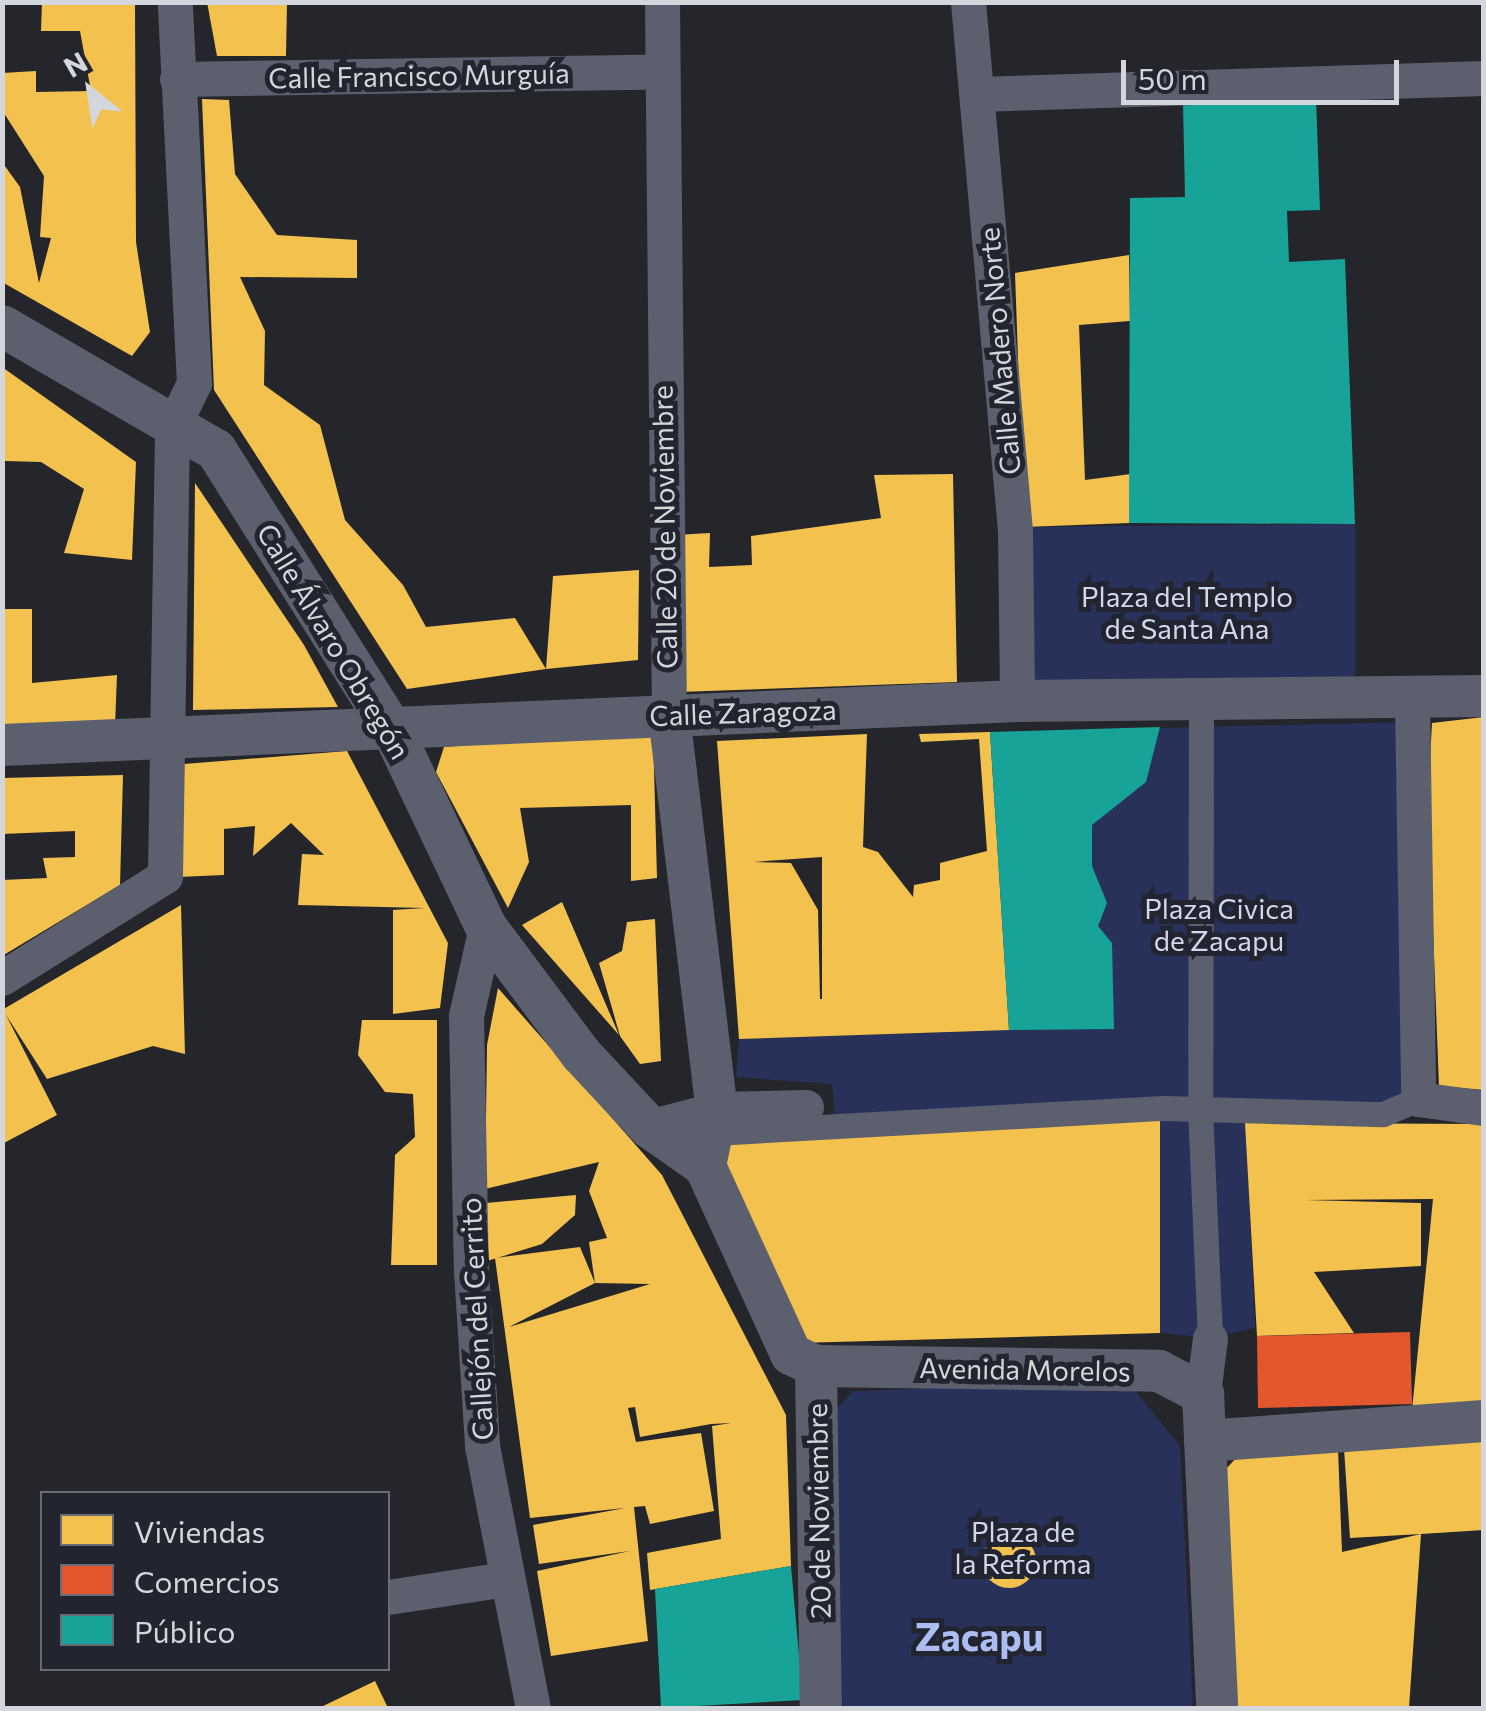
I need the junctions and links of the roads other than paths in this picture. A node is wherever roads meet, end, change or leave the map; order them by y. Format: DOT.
graph roads {
  1 [pos="175,2"];
  2 [pos="662,2"];
  3 [pos="968,2"];
  4 [pos="661,71"];
  5 [pos="177,78"];
  6 [pos="1484,78"];
  7 [pos="976,94"];
  8 [pos="2,326"];
  9 [pos="172,428"];
  10 [pos="1484,696"];
  11 [pos="1412,698"];
  12 [pos="1017,701"];
  13 [pos="1202,701"];
  14 [pos="669,715"];
  15 [pos="392,729"];
  16 [pos="172,735"];
  17 [pos="2,744"];
  18 [pos="486,927"];
  19 [pos="2,978"];
  20 [pos="1418,1099"];
  21 [pos="806,1107"];
  22 [pos="1200,1108"];
  23 [pos="1484,1108"];
  24 [pos="712,1136"];
  25 [pos="1210,1338"];
  26 [pos="816,1366"];
  27 [pos="1203,1394"];
  28 [pos="1484,1421"];
  29 [pos="1205,1440"];
  30 [pos="504,1579"];
  31 [pos="390,1596"];
  32 [pos="533,1708"];
  33 [pos="821,1708"];
  34 [pos="1218,1708"];
  1 -- 5 [label="street"];
  2 -- 4 [label="street, Calle 20 de Noviembre"];
  3 -- 7 [label="street, Calle Madero Norte"];
  4 -- 5 [label="street, Calle Francisco Murguía"];
  4 -- 14 [label="street, Calle 20 de Noviembre"];
  5 -- 9 [label="street"];
  6 -- 7 [label="street"];
  7 -- 12 [label="street, Calle Madero Norte"];
  8 -- 9 [label="street, Calle Álvaro Obregón"];
  9 -- 15 [label="street, Calle Álvaro Obregón"];
  9 -- 16 [label="street"];
  10 -- 11 [label="street, Calle Zaragoza"];
  11 -- 13 [label="street, Calle Zaragoza"];
  11 -- 20 [label="street"];
  12 -- 13 [label="street, Calle Zaragoza"];
  12 -- 14 [label="street, Calle Zaragoza"];
  13 -- 22 [label="street"];
  14 -- 15 [label="street, Calle Zaragoza"];
  14 -- 24 [label="street, Calle 20 de Noviembre"];
  15 -- 16 [label="street, Calle Zaragoza"];
  15 -- 18 [label="street, Calle Álvaro Obregón"];
  16 -- 17 [label="street, Calle Zaragoza"];
  16 -- 19 [label="street"];
  18 -- 24 [label="street, Calle Álvaro Obregón"];
  18 -- 30 [label="street, Callejón del Cerrito"];
  20 -- 22 [label="street"];
  20 -- 23 [label="street"];
  21 -- 24 [label="street"];
  22 -- 24 [label="street"];
  22 -- 25 [label="street"];
  24 -- 26 [label="street, 20 de Noviembre"];
  25 -- 27 [label="street"];
  26 -- 27 [label="street, Avenida Morelos"];
  26 -- 33 [label="street, 20 de Noviembre"];
  27 -- 29 [label="street"];
  28 -- 29 [label="street"];
  29 -- 34 [label="street"];
  30 -- 31 [label="street"];
  30 -- 32 [label="street, Callejón del Cerrito"];
}
